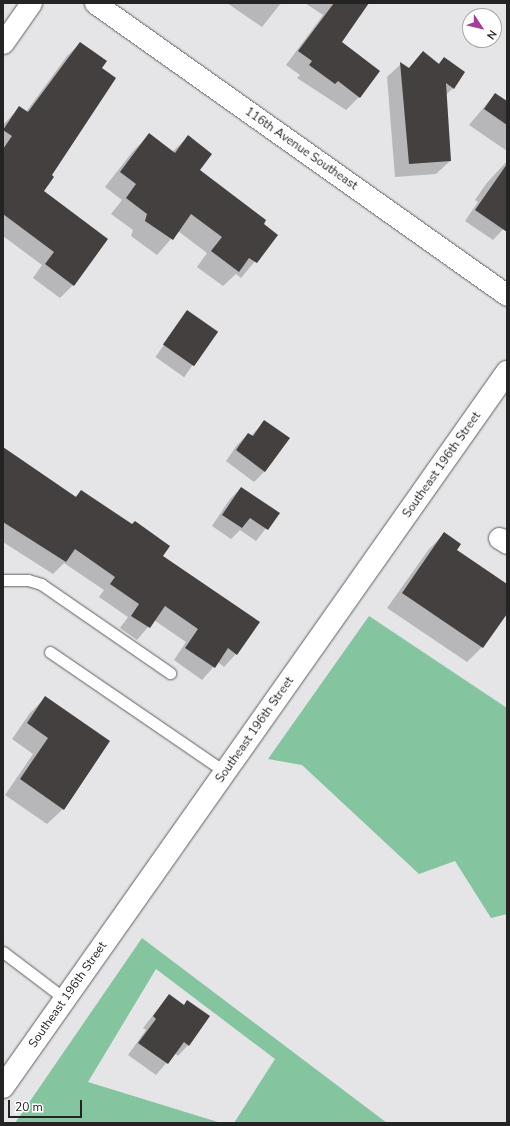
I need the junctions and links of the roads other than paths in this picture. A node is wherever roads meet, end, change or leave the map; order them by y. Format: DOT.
graph roads {
  1 [pos="31,3"];
  2 [pos="96,3"];
  3 [pos="3,43"];
  4 [pos="507,295"];
  5 [pos="507,372"];
  6 [pos="3,580"];
  7 [pos="50,652"];
  8 [pos="170,673"];
  9 [pos="225,772"];
  10 [pos="3,952"];
  11 [pos="65,999"];
  12 [pos="3,1087"];
  1 -- 3 [label="street"];
  2 -- 4 [label="street, 116th Avenue Southeast"];
  5 -- 9 [label="street, Southeast 196th Street"];
  6 -- 8 [label="lane"];
  7 -- 9 [label="lane"];
  9 -- 11 [label="street, Southeast 196th Street"];
  10 -- 11 [label="lane"];
  11 -- 12 [label="street, Southeast 196th Street"];
}
